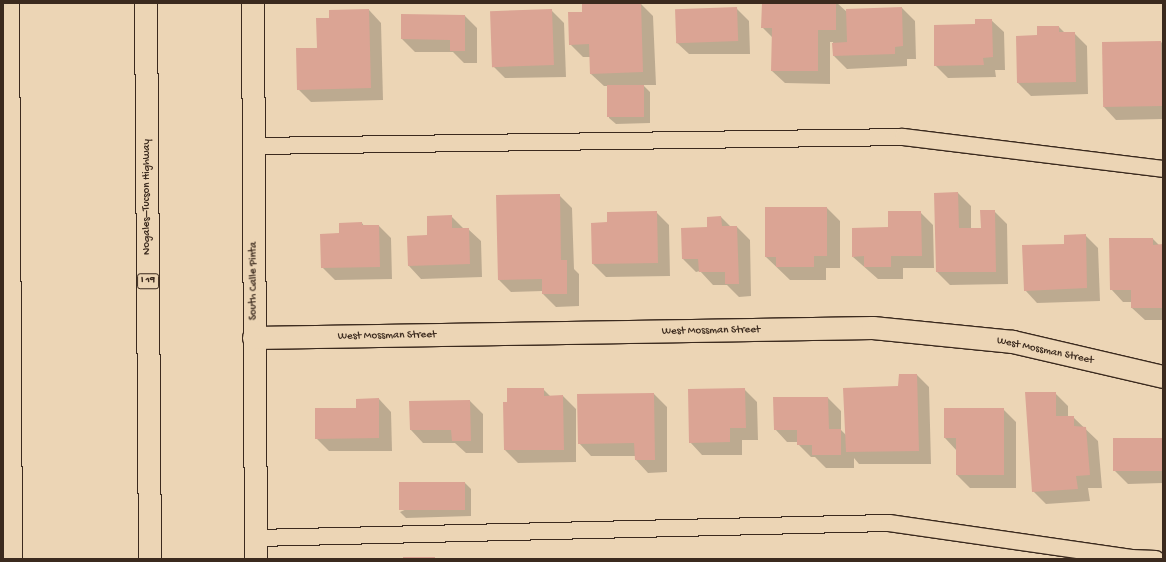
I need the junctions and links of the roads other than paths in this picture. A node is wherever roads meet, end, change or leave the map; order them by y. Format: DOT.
graph roads {
  1 [pos="8,3"];
  2 [pos="146,3"];
  3 [pos="253,3"];
  4 [pos="254,146"];
  5 [pos="1163,169"];
  6 [pos="254,338"];
  7 [pos="1163,377"];
  8 [pos="256,548"];
  9 [pos="11,559"];
  10 [pos="150,559"];
  11 [pos="1156,559"];
  1 -- 9 [label="main road"];
  2 -- 10 [label="main road, Nogales–Tucson Highway / I 19"];
  3 -- 4 [label="main road, South Calle Pinta"];
  4 -- 5 [label="lane"];
  4 -- 6 [label="main road, South Calle Pinta"];
  6 -- 7 [label="main road, West Mossman Street"];
  6 -- 8 [label="main road, South Calle Pinta"];
  8 -- 11 [label="lane"];
}
